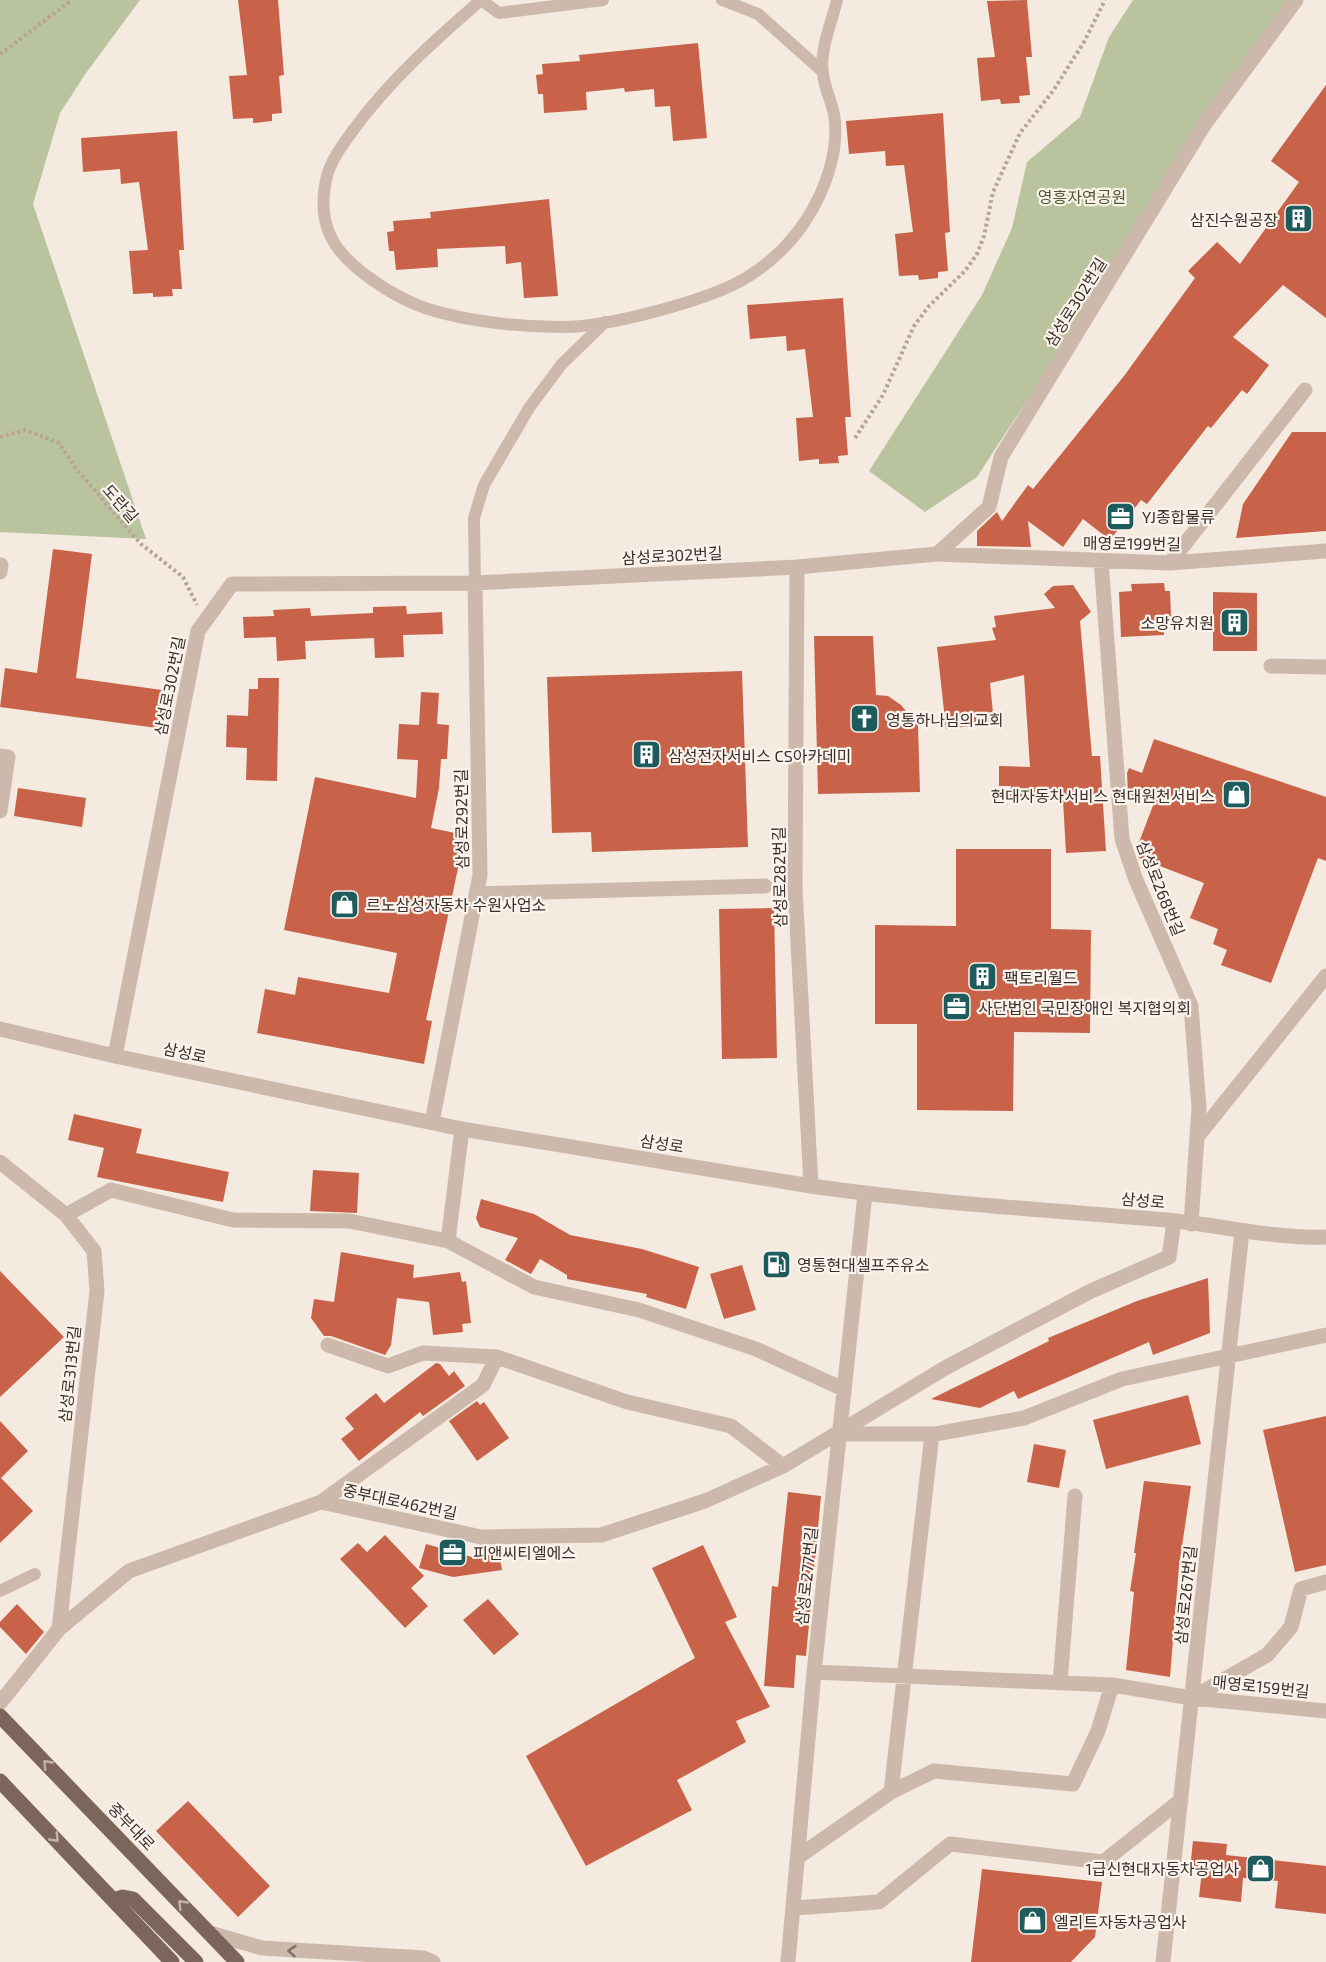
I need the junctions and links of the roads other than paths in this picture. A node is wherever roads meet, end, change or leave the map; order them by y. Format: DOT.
graph roads {
  1 [pos="603,0"];
  2 [pos="722,0"];
  3 [pos="837,0"];
  4 [pos="1296,0"];
  5 [pos="822,71"];
  6 [pos="605,322"];
  7 [pos="1305,390"];
  8 [pos="1326,551"];
  9 [pos="937,554"];
  10 [pos="1101,561"];
  11 [pos="1170,562"];
  12 [pos="797,567"];
  13 [pos="476,584"];
  14 [pos="1271,666"];
  15 [pos="1326,667"];
  16 [pos="0,756"];
  17 [pos="0,812"];
  18 [pos="765,886"];
  19 [pos="476,894"];
  20 [pos="1326,976"];
  21 [pos="0,1029"];
  22 [pos="115,1056"];
  23 [pos="432,1122"];
  24 [pos="462,1128"];
  25 [pos="1197,1137"];
  26 [pos="0,1162"];
  27 [pos="812,1186"];
  28 [pos="866,1194"];
  29 [pos="66,1215"];
  30 [pos="1174,1221"];
  31 [pos="1191,1224"];
  32 [pos="1242,1231"];
  33 [pos="1326,1237"];
  34 [pos="448,1241"];
  35 [pos="1326,1335"];
  36 [pos="328,1345"];
  37 [pos="1230,1355"];
  38 [pos="497,1357"];
  39 [pos="843,1389"];
  40 [pos="838,1434"];
  41 [pos="932,1434"];
  42 [pos="783,1466"];
  43 [pos="1075,1496"];
  44 [pos="321,1502"];
  45 [pos="35,1574"];
  46 [pos="1326,1582"];
  47 [pos="0,1591"];
  48 [pos="59,1629"];
  49 [pos="814,1672"];
  50 [pos="904,1674"];
  51 [pos="1060,1683"];
  52 [pos="1112,1685"];
  53 [pos="1192,1698"];
  54 [pos="0,1703"];
  55 [pos="1326,1711"];
  56 [pos="0,1716"];
  57 [pos="0,1781"];
  58 [pos="891,1792"];
  59 [pos="1181,1800"];
  60 [pos="798,1857"];
  61 [pos="113,1900"];
  62 [pos="794,1908"];
  63 [pos="210,1933"];
  64 [pos="172,1962"];
  65 [pos="195,1962"];
  66 [pos="237,1962"];
  67 [pos="433,1962"];
  68 [pos="788,1962"];
  69 [pos="1162,1962"];
  1 -- 6 [label="lane"];
  2 -- 5 [label="lane"];
  3 -- 5 [label="lane"];
  4 -- 9 [label="street, 삼성로302번길"];
  5 -- 6 [label="lane"];
  6 -- 13 [label="lane"];
  7 -- 11 [label="street"];
  8 -- 11 [label="street, 매영로199번길"];
  9 -- 10 [label="street, 매영로199번길"];
  9 -- 12 [label="street, 삼성로302번길"];
  10 -- 11 [label="street, 매영로199번길"];
  10 -- 25 [label="street, 삼성로268번길"];
  12 -- 13 [label="street, 삼성로302번길"];
  12 -- 27 [label="street, 삼성로282번길"];
  13 -- 19 [label="street, 삼성로292번길"];
  13 -- 22 [label="street, 삼성로302번길"];
  14 -- 15 [label="street"];
  16 -- 17 [label="street"];
  18 -- 19 [label="street"];
  19 -- 23 [label="street, 삼성로292번길"];
  20 -- 25 [label="street"];
  21 -- 22 [label="street, 삼성로"];
  22 -- 23 [label="street, 삼성로"];
  23 -- 24 [label="street, 삼성로"];
  24 -- 27 [label="street, 삼성로"];
  24 -- 34 [label="street"];
  25 -- 31 [label="street, 삼성로268번길"];
  26 -- 29 [label="street, 삼성로313번길"];
  27 -- 28 [label="street, 삼성로"];
  28 -- 30 [label="street, 삼성로"];
  28 -- 39 [label="street, 삼성로277번길"];
  29 -- 34 [label="street"];
  29 -- 48 [label="street, 삼성로313번길"];
  30 -- 31 [label="street, 삼성로"];
  30 -- 40 [label="street, 중부대로462번길"];
  31 -- 32 [label="street, 삼성로"];
  32 -- 33 [label="street, 삼성로"];
  32 -- 37 [label="street, 삼성로267번길"];
  34 -- 39 [label="street"];
  35 -- 37 [label="street"];
  36 -- 38 [label="street"];
  37 -- 41 [label="street"];
  37 -- 53 [label="street, 삼성로267번길"];
  38 -- 42 [label="street"];
  38 -- 44 [label="street"];
  39 -- 40 [label="street, 삼성로277번길"];
  40 -- 41 [label="street"];
  40 -- 42 [label="street, 중부대로462번길"];
  40 -- 49 [label="street, 삼성로277번길"];
  41 -- 50 [label="street"];
  42 -- 44 [label="street, 중부대로462번길"];
  43 -- 51 [label="street"];
  44 -- 48 [label="street, 중부대로462번길"];
  45 -- 47 [label="lane"];
  46 -- 53 [label="street"];
  48 -- 54 [label="street, 중부대로462번길"];
  49 -- 50 [label="street, 매영로159번길"];
  49 -- 60 [label="street, 삼성로277번길"];
  50 -- 51 [label="street, 매영로159번길"];
  50 -- 58 [label="street"];
  51 -- 52 [label="street, 매영로159번길"];
  52 -- 53 [label="street, 매영로159번길"];
  52 -- 58 [label="street"];
  53 -- 55 [label="street, 매영로159번길"];
  53 -- 59 [label="street, 삼성로267번길"];
  63 -- 56 [label="main road, 중부대로, one-way"];
  57 -- 61 [label="main road, one-way"];
  58 -- 60 [label="street"];
  59 -- 62 [label="street"];
  59 -- 69 [label="street, 삼성로267번길"];
  60 -- 62 [label="street, 삼성로277번길"];
  61 -- 64 [label="main road"];
  61 -- 65 [label="main road"];
  62 -- 68 [label="street, 삼성로277번길"];
  63 -- 66 [label="main road, 중부대로"];
  67 -- 63 [label="street, one-way"];
}
